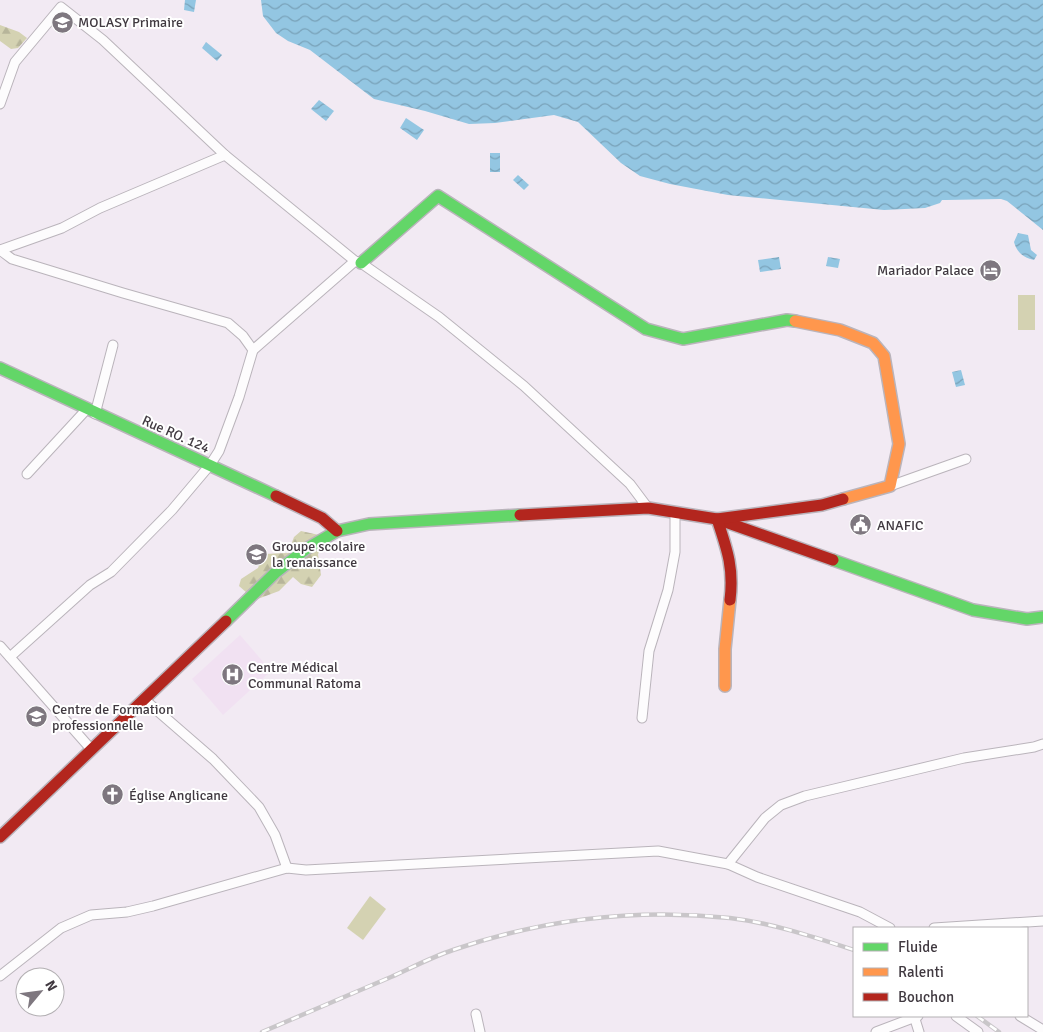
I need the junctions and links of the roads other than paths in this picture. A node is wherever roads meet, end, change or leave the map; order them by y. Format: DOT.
graph roads {
  1 [pos="0,104"];
  2 [pos="225,155"];
  3 [pos="0,250"];
  4 [pos="358,262"];
  5 [pos="114,345"];
  6 [pos="253,350"];
  7 [pos="1,370"];
  8 [pos="91,412"];
  9 [pos="966,459"];
  10 [pos="210,465"];
  11 [pos="27,474"];
  12 [pos="890,486"];
  13 [pos="648,508"];
  14 [pos="675,512"];
  15 [pos="717,519"];
  16 [pos="337,531"];
  17 [pos="1043,617"];
  18 [pos="0,646"];
  19 [pos="10,657"];
  20 [pos="725,686"];
  21 [pos="145,700"];
  22 [pos="642,718"];
  23 [pos="1043,744"];
  24 [pos="91,749"];
  25 [pos="0,837"];
  26 [pos="728,864"];
  27 [pos="287,868"];
  28 [pos="1043,921"];
  29 [pos="888,927"];
  30 [pos="950,927"];
  31 [pos="0,976"];
  32 [pos="476,1014"];
  33 [pos="914,1017"];
  34 [pos="916,1017"];
  35 [pos="957,1017"];
  36 [pos="1022,1017"];
  37 [pos="1043,1030"];
  38 [pos="480,1032"];
  39 [pos="876,1032"];
  40 [pos="919,1032"];
  41 [pos="978,1032"];
  1 -- 2 [label="street"];
  2 -- 3 [label="street"];
  2 -- 4 [label="street"];
  3 -- 6 [label="street"];
  4 -- 6 [label="street"];
  4 -- 12 [label="street"];
  4 -- 13 [label="street"];
  5 -- 8 [label="street"];
  6 -- 10 [label="street"];
  7 -- 8 [label="street, Rue RO. 124"];
  8 -- 10 [label="street, Rue RO. 124"];
  8 -- 11 [label="street"];
  9 -- 12 [label="street"];
  10 -- 16 [label="street, Rue RO. 124"];
  10 -- 19 [label="street"];
  12 -- 15 [label="street"];
  13 -- 14 [label="street"];
  13 -- 16 [label="street"];
  14 -- 15 [label="street"];
  14 -- 22 [label="street"];
  15 -- 17 [label="street"];
  15 -- 20 [label="street"];
  16 -- 21 [label="street"];
  18 -- 19 [label="street"];
  19 -- 24 [label="street"];
  21 -- 24 [label="street"];
  21 -- 27 [label="street"];
  23 -- 26 [label="street"];
  24 -- 25 [label="street"];
  26 -- 27 [label="street"];
  26 -- 29 [label="street"];
  27 -- 31 [label="street"];
  28 -- 30 [label="street"];
  32 -- 38 [label="street"];
  33 -- 39 [label="street"];
  34 -- 40 [label="street"];
  35 -- 41 [label="street"];
  36 -- 37 [label="street"];
}
